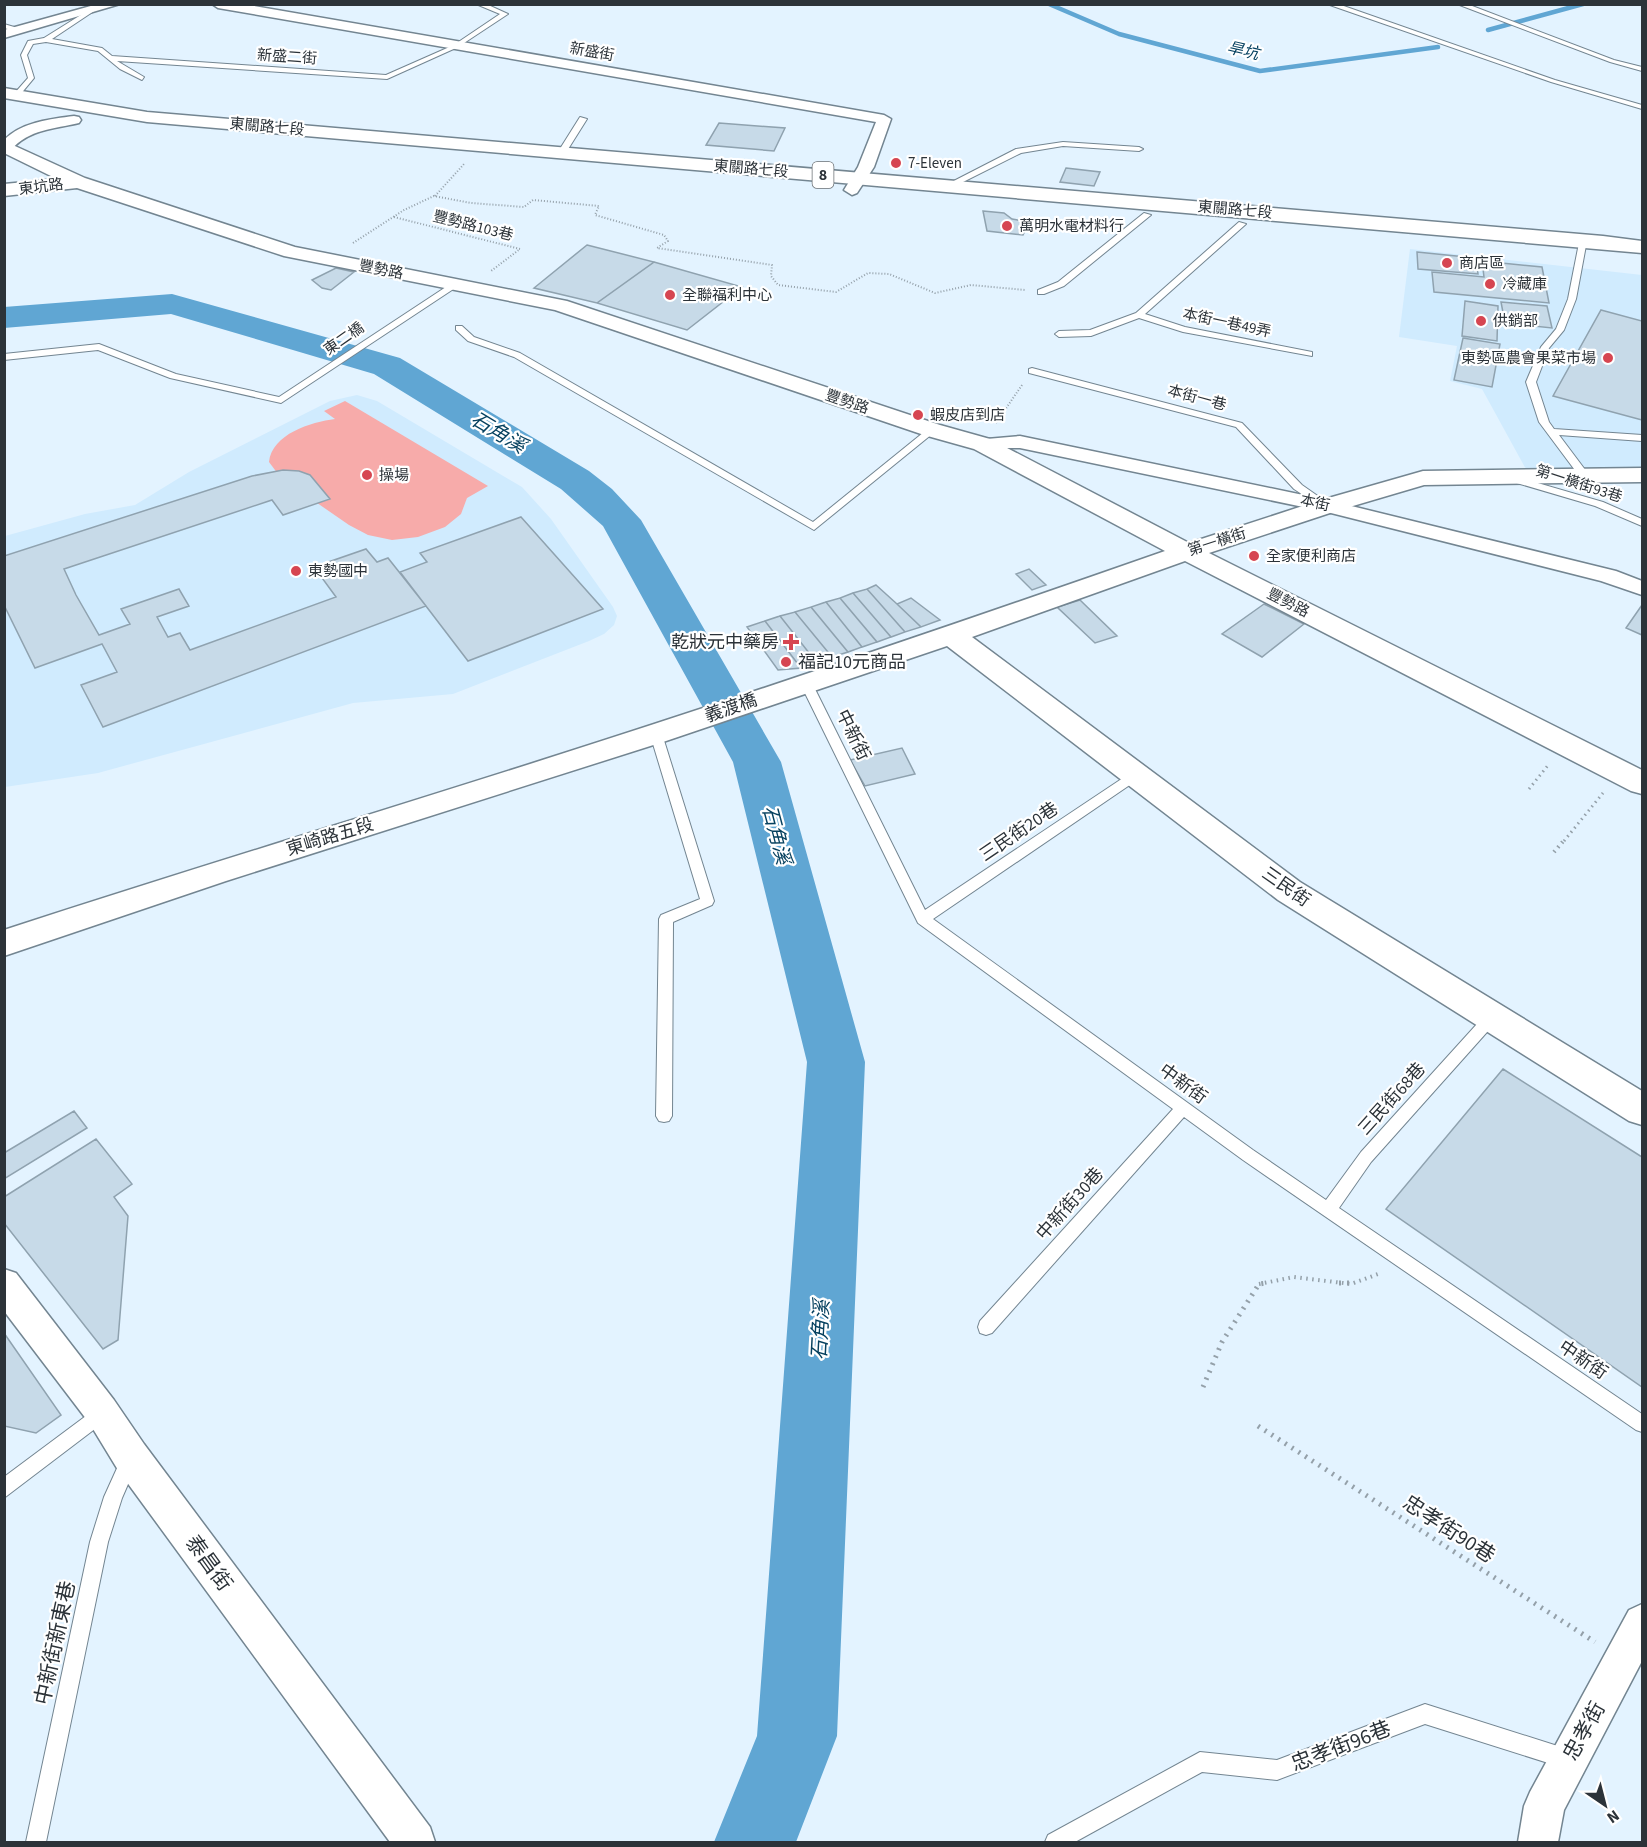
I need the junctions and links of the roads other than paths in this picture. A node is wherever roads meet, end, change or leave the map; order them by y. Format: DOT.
graph roads {
  1 [pos="114,4"];
  2 [pos="218,4"];
  3 [pos="479,4"];
  4 [pos="1330,4"];
  5 [pos="1460,4"];
  6 [pos="92,10"];
  7 [pos="4,26"];
  8 [pos="19,30"];
  9 [pos="4,34"];
  10 [pos="46,40"];
  11 [pos="456,45"];
  12 [pos="110,58"];
  13 [pos="1642,69"];
  14 [pos="142,78"];
  15 [pos="9,98"];
  16 [pos="1642,107"];
  17 [pos="583,119"];
  18 [pos="74,120"];
  19 [pos="5,147"];
  20 [pos="1139,149"];
  21 [pos="562,153"];
  22 [pos="78,182"];
  23 [pos="855,184"];
  24 [pos="948,186"];
  25 [pos="4,190"];
  26 [pos="1146,215"];
  27 [pos="1242,224"];
  28 [pos="1582,247"];
  29 [pos="1642,248"];
  30 [pos="1642,261"];
  31 [pos="462,286"];
  32 [pos="1041,292"];
  33 [pos="1139,315"];
  34 [pos="459,328"];
  35 [pos="1059,334"];
  36 [pos="1309,354"];
  37 [pos="4,357"];
  38 [pos="1032,371"];
  39 [pos="932,430"];
  40 [pos="1552,432"];
  41 [pos="1642,438"];
  42 [pos="982,444"];
  43 [pos="1642,475"];
  44 [pos="1584,476"];
  45 [pos="1506,477"];
  46 [pos="1327,506"];
  47 [pos="1642,523"];
  48 [pos="1187,552"];
  49 [pos="1642,588"];
  50 [pos="951,635"];
  51 [pos="806,683"];
  52 [pos="656,734"];
  53 [pos="1136,775"];
  54 [pos="1632,777"];
  55 [pos="923,919"];
  56 [pos="13,936"];
  57 [pos="1491,1018"];
  58 [pos="1183,1108"];
  59 [pos="1642,1110"];
  60 [pos="664,1116"];
  61 [pos="1328,1210"];
  62 [pos="4,1284"];
  63 [pos="986,1327"];
  64 [pos="102,1412"];
  65 [pos="1642,1424"];
  66 [pos="131,1457"];
  67 [pos="4,1489"];
  68 [pos="1642,1623"];
  69 [pos="1569,1760"];
  70 [pos="36,1842"];
  71 [pos="415,1842"];
  72 [pos="1055,1842"];
  73 [pos="1538,1842"];
  1 -- 6 [label="street"];
  2 -- 11 [label="street, 新盛街"];
  3 -- 11 [label="lane, 新盛二街"];
  4 -- 16 [label="lane"];
  5 -- 13 [label="lane"];
  6 -- 8 [label="street"];
  6 -- 10 [label="lane"];
  7 -- 8 [label="lane"];
  8 -- 9 [label="street"];
  10 -- 12 [label="lane"];
  10 -- 15 [label="lane"];
  11 -- 12 [label="lane, 新盛二街"];
  11 -- 23 [label="street, 新盛街"];
  12 -- 14 [label="lane"];
  15 -- 18 [label="street, 東關路七段 / 8"];
  15 -- 21 [label="street, 東關路七段 / 8"];
  17 -- 21 [label="lane"];
  18 -- 19 [label="street"];
  18 -- 23 [label="street, 東關路七段 / 8"];
  19 -- 22 [label="street, 豐勢路"];
  20 -- 24 [label="lane"];
  21 -- 23 [label="street, 東關路七段 / 8"];
  22 -- 25 [label="street, 東坑路"];
  22 -- 31 [label="street, 豐勢路"];
  23 -- 24 [label="street, 東關路七段 / 8"];
  23 -- 26 [label="street, 東關路七段 / 8"];
  24 -- 28 [label="street, 東關路七段 / 8"];
  26 -- 27 [label="street, 東關路七段 / 8"];
  26 -- 32 [label="lane"];
  27 -- 28 [label="street, 東關路七段 / 8"];
  27 -- 33 [label="lane"];
  28 -- 29 [label="street, 東關路七段 / 8"];
  28 -- 30 [label="street, 東關路七段 / 8"];
  28 -- 40 [label="lane"];
  31 -- 37 [label="lane, 東二橋"];
  31 -- 39 [label="street, 豐勢路"];
  33 -- 35 [label="lane"];
  33 -- 36 [label="lane, 本街一巷49弄"];
  34 -- 39 [label="lane"];
  38 -- 46 [label="lane, 本街一巷"];
  39 -- 42 [label="street, 豐勢路"];
  40 -- 41 [label="lane"];
  40 -- 44 [label="lane"];
  42 -- 46 [label="street, 本街"];
  42 -- 48 [label="street, 豐勢路"];
  43 -- 44 [label="street, 第一橫街"];
  44 -- 45 [label="street, 第一橫街"];
  45 -- 46 [label="street, 第一橫街"];
  45 -- 47 [label="lane, 第一橫街93巷"];
  46 -- 48 [label="street, 第一橫街"];
  46 -- 49 [label="street, 本街"];
  48 -- 50 [label="street, 第一橫街"];
  48 -- 54 [label="street, 豐勢路"];
  50 -- 51 [label="street, 第一橫街"];
  50 -- 53 [label="street, 三民街"];
  51 -- 52 [label="street, 義渡橋"];
  51 -- 55 [label="lane, 中新街"];
  52 -- 56 [label="street, 東崎路五段"];
  52 -- 60 [label="lane"];
  53 -- 55 [label="lane, 三民街20巷"];
  53 -- 57 [label="street, 三民街"];
  55 -- 58 [label="lane, 中新街"];
  57 -- 59 [label="street, 三民街"];
  57 -- 61 [label="lane, 三民街68巷"];
  58 -- 61 [label="lane, 中新街"];
  58 -- 63 [label="lane, 中新街30巷"];
  61 -- 65 [label="lane, 中新街"];
  62 -- 64 [label="street, 泰昌街"];
  64 -- 66 [label="street, 泰昌街"];
  64 -- 67 [label="lane"];
  66 -- 70 [label="lane, 中新街新東巷"];
  66 -- 71 [label="street, 泰昌街"];
  68 -- 69 [label="street, 忠孝街"];
  69 -- 72 [label="lane, 忠孝街96巷"];
  69 -- 73 [label="street, 忠孝街"];
}
